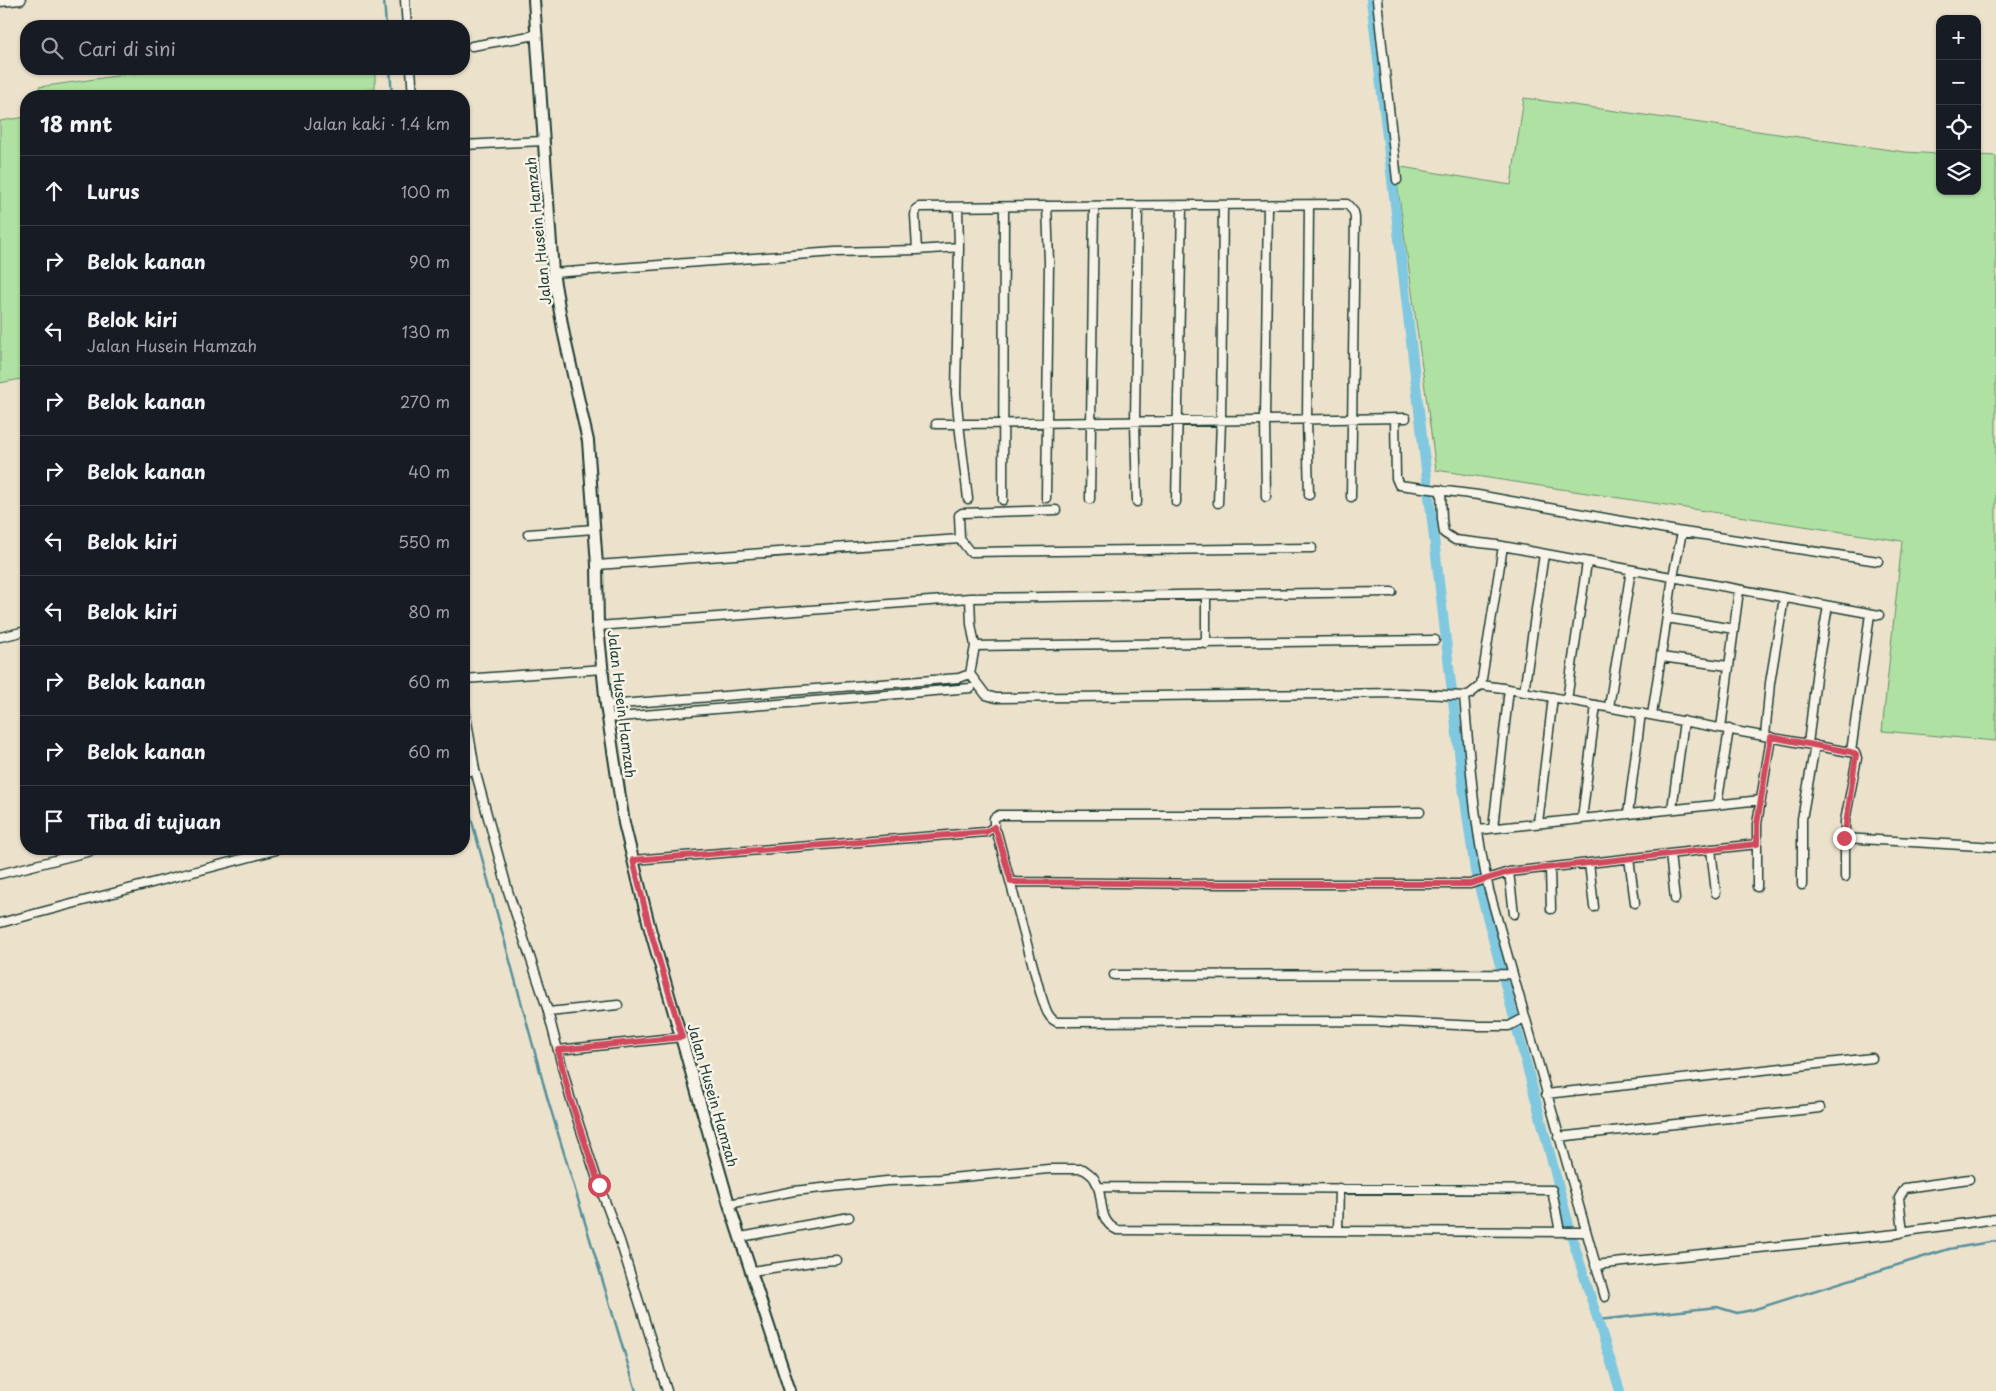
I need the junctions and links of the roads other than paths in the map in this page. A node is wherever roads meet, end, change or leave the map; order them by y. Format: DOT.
graph roads {
  1 [pos="21,0"];
  2 [pos="405,0"];
  3 [pos="534,0"];
  4 [pos="1377,0"];
  5 [pos="0,2"];
  6 [pos="407,20"];
  7 [pos="536,35"];
  8 [pos="472,46"];
  9 [pos="411,75"];
  10 [pos="412,90"];
  11 [pos="543,141"];
  12 [pos="470,145"];
  13 [pos="1397,180"];
  14 [pos="1268,205"];
  15 [pos="1309,205"];
  16 [pos="1047,206"];
  17 [pos="1094,206"];
  18 [pos="1138,206"];
  19 [pos="1182,206"];
  20 [pos="1224,206"];
  21 [pos="958,207"];
  22 [pos="1004,207"];
  23 [pos="958,247"];
  24 [pos="917,250"];
  25 [pos="553,273"];
  26 [pos="1395,418"];
  27 [pos="1406,418"];
  28 [pos="1352,419"];
  29 [pos="1265,420"];
  30 [pos="1307,420"];
  31 [pos="1178,421"];
  32 [pos="1221,421"];
  33 [pos="1135,422"];
  34 [pos="1091,423"];
  35 [pos="936,424"];
  36 [pos="959,424"];
  37 [pos="1046,424"];
  38 [pos="1003,425"];
  39 [pos="1438,490"];
  40 [pos="1309,494"];
  41 [pos="1266,497"];
  42 [pos="1351,497"];
  43 [pos="1046,498"];
  44 [pos="968,499"];
  45 [pos="1090,499"];
  46 [pos="1003,500"];
  47 [pos="1137,502"];
  48 [pos="1176,502"];
  49 [pos="1218,503"];
  50 [pos="1056,510"];
  51 [pos="594,528"];
  52 [pos="1682,532"];
  53 [pos="528,534"];
  54 [pos="960,540"];
  55 [pos="1503,546"];
  56 [pos="1312,548"];
  57 [pos="1544,554"];
  58 [pos="1878,561"];
  59 [pos="1587,562"];
  60 [pos="597,565"];
  61 [pos="1631,570"];
  62 [pos="1673,577"];
  63 [pos="1739,590"];
  64 [pos="1392,592"];
  65 [pos="1206,596"];
  66 [pos="970,598"];
  67 [pos="1784,598"];
  68 [pos="1828,606"];
  69 [pos="1870,614"];
  70 [pos="1879,616"];
  71 [pos="1666,618"];
  72 [pos="598,626"];
  73 [pos="1734,629"];
  74 [pos="20,632"];
  75 [pos="0,637"];
  76 [pos="1435,640"];
  77 [pos="1206,644"];
  78 [pos="975,646"];
  79 [pos="1661,657"];
  80 [pos="1728,666"];
  81 [pos="602,670"];
  82 [pos="970,674"];
  83 [pos="470,679"];
  84 [pos="943,680"];
  85 [pos="1481,685"];
  86 [pos="971,688"];
  87 [pos="1509,689"];
  88 [pos="943,691"];
  89 [pos="1524,692"];
  90 [pos="712,696"];
  91 [pos="1463,696"];
  92 [pos="1553,697"];
  93 [pos="1567,700"];
  94 [pos="606,705"];
  95 [pos="1596,705"];
  96 [pos="1610,707"];
  97 [pos="714,709"];
  98 [pos="1641,713"];
  99 [pos="1652,715"];
  100 [pos="607,718"];
  101 [pos="1684,721"];
  102 [pos="1725,729"];
  103 [pos="1768,737"];
  104 [pos="1811,745"];
  105 [pos="1851,752"];
  106 [pos="470,771"];
  107 [pos="1761,800"];
  108 [pos="1717,805"];
  109 [pos="1672,809"];
  110 [pos="1420,812"];
  111 [pos="1628,814"];
  112 [pos="1582,819"];
  113 [pos="1538,823"];
  114 [pos="994,827"];
  115 [pos="1494,828"];
  116 [pos="1478,830"];
  117 [pos="1844,838"];
  118 [pos="1757,844"];
  119 [pos="1996,847"];
  120 [pos="1711,849"];
  121 [pos="1670,854"];
  122 [pos="75,855"];
  123 [pos="257,855"];
  124 [pos="1629,858"];
  125 [pos="633,860"];
  126 [pos="1589,863"];
  127 [pos="1550,868"];
  128 [pos="1509,872"];
  129 [pos="0,874"];
  130 [pos="1845,877"];
  131 [pos="1486,879"];
  132 [pos="1011,882"];
  133 [pos="1802,885"];
  134 [pos="1757,887"];
  135 [pos="1716,894"];
  136 [pos="1675,899"];
  137 [pos="1635,903"];
  138 [pos="1594,906"];
  139 [pos="1551,909"];
  140 [pos="1514,914"];
  141 [pos="0,922"];
  142 [pos="1114,974"];
  143 [pos="1511,974"];
  144 [pos="618,1005"];
  145 [pos="548,1012"];
  146 [pos="1524,1019"];
  147 [pos="682,1037"];
  148 [pos="558,1050"];
  149 [pos="1872,1058"];
  150 [pos="1546,1094"];
  151 [pos="1820,1108"];
  152 [pos="1558,1137"];
  153 [pos="1969,1179"];
  154 [pos="1098,1188"];
  155 [pos="1339,1188"];
  156 [pos="729,1204"];
  157 [pos="849,1217"];
  158 [pos="1996,1219"];
  159 [pos="1338,1230"];
  160 [pos="1562,1232"];
  161 [pos="1583,1232"];
  162 [pos="1903,1232"];
  163 [pos="741,1237"];
  164 [pos="838,1260"];
  165 [pos="1595,1265"];
  166 [pos="752,1271"];
  167 [pos="1604,1297"];
  168 [pos="667,1391"];
  169 [pos="790,1391"];
  1 -- 5 [label="street"];
  2 -- 6 [label="street"];
  3 -- 7 [label="street, Jalan Husein Hamzah"];
  4 -- 13 [label="street"];
  7 -- 8 [label="street"];
  7 -- 11 [label="street, Jalan Husein Hamzah"];
  9 -- 10 [label="street"];
  11 -- 12 [label="street"];
  11 -- 25 [label="street, Jalan Husein Hamzah"];
  14 -- 15 [label="street"];
  14 -- 20 [label="street"];
  14 -- 29 [label="street"];
  15 -- 28 [label="street"];
  15 -- 30 [label="street"];
  16 -- 17 [label="street"];
  16 -- 22 [label="street"];
  16 -- 37 [label="street"];
  17 -- 18 [label="street"];
  17 -- 34 [label="street"];
  18 -- 19 [label="street"];
  18 -- 33 [label="street"];
  19 -- 20 [label="street"];
  19 -- 31 [label="street"];
  20 -- 32 [label="street"];
  21 -- 22 [label="street"];
  21 -- 23 [label="street"];
  21 -- 24 [label="street"];
  22 -- 38 [label="street"];
  23 -- 24 [label="street"];
  23 -- 36 [label="street"];
  24 -- 25 [label="street"];
  25 -- 51 [label="street, Jalan Husein Hamzah"];
  26 -- 27 [label="street"];
  26 -- 28 [label="street"];
  26 -- 39 [label="street"];
  28 -- 30 [label="street"];
  28 -- 42 [label="street"];
  29 -- 30 [label="street"];
  29 -- 32 [label="street"];
  29 -- 41 [label="street"];
  30 -- 40 [label="street"];
  31 -- 32 [label="street"];
  31 -- 33 [label="street"];
  31 -- 48 [label="street"];
  32 -- 49 [label="street"];
  33 -- 34 [label="street"];
  33 -- 47 [label="street"];
  34 -- 37 [label="street"];
  34 -- 45 [label="street"];
  35 -- 36 [label="street"];
  36 -- 38 [label="street"];
  36 -- 44 [label="street"];
  37 -- 38 [label="street"];
  37 -- 43 [label="street"];
  38 -- 46 [label="street"];
  39 -- 52 [label="street"];
  39 -- 55 [label="street"];
  50 -- 54 [label="street"];
  51 -- 53 [label="street"];
  51 -- 60 [label="street, Jalan Husein Hamzah"];
  52 -- 58 [label="street"];
  52 -- 62 [label="street"];
  54 -- 56 [label="street"];
  54 -- 60 [label="street"];
  55 -- 57 [label="street"];
  55 -- 85 [label="street"];
  57 -- 59 [label="street"];
  57 -- 89 [label="street"];
  59 -- 61 [label="street"];
  59 -- 93 [label="street"];
  60 -- 72 [label="street, Jalan Husein Hamzah"];
  61 -- 62 [label="street"];
  61 -- 96 [label="street"];
  62 -- 63 [label="street"];
  62 -- 71 [label="street"];
  63 -- 67 [label="street"];
  63 -- 73 [label="street"];
  64 -- 65 [label="street"];
  65 -- 66 [label="street"];
  65 -- 77 [label="street"];
  66 -- 72 [label="street"];
  66 -- 78 [label="street"];
  67 -- 68 [label="street"];
  67 -- 103 [label="street"];
  68 -- 69 [label="street"];
  68 -- 104 [label="street"];
  69 -- 70 [label="street"];
  69 -- 105 [label="street"];
  71 -- 73 [label="street"];
  71 -- 79 [label="street"];
  72 -- 81 [label="street, Jalan Husein Hamzah"];
  73 -- 80 [label="street"];
  74 -- 75 [label="street"];
  76 -- 77 [label="street"];
  77 -- 78 [label="street"];
  78 -- 82 [label="street"];
  79 -- 80 [label="street"];
  79 -- 99 [label="street"];
  80 -- 102 [label="street"];
  81 -- 83 [label="street"];
  81 -- 94 [label="street, Jalan Husein Hamzah"];
  82 -- 84 [label="street"];
  82 -- 91 [label="street"];
  84 -- 88 [label="street"];
  84 -- 90 [label="street"];
  85 -- 87 [label="street"];
  85 -- 91 [label="street"];
  86 -- 88 [label="street"];
  87 -- 89 [label="street"];
  87 -- 115 [label="street"];
  88 -- 97 [label="street"];
  89 -- 92 [label="street"];
  90 -- 94 [label="street"];
  90 -- 97 [label="street"];
  91 -- 116 [label="street"];
  92 -- 93 [label="street"];
  92 -- 113 [label="street"];
  93 -- 95 [label="street"];
  94 -- 100 [label="street, Jalan Husein Hamzah"];
  95 -- 96 [label="street"];
  95 -- 112 [label="street"];
  96 -- 98 [label="street"];
  97 -- 100 [label="street"];
  98 -- 99 [label="street"];
  98 -- 111 [label="street"];
  99 -- 101 [label="street"];
  100 -- 125 [label="street, Jalan Husein Hamzah"];
  101 -- 102 [label="street"];
  101 -- 109 [label="street"];
  102 -- 103 [label="street"];
  102 -- 108 [label="street"];
  103 -- 104 [label="street"];
  103 -- 107 [label="street"];
  104 -- 105 [label="street"];
  104 -- 133 [label="street"];
  105 -- 117 [label="street"];
  106 -- 145 [label="street"];
  107 -- 108 [label="street"];
  107 -- 118 [label="street"];
  108 -- 109 [label="street"];
  109 -- 111 [label="street"];
  110 -- 114 [label="street"];
  111 -- 112 [label="street"];
  112 -- 113 [label="street"];
  113 -- 115 [label="street"];
  114 -- 125 [label="street"];
  114 -- 132 [label="street"];
  115 -- 116 [label="street"];
  116 -- 131 [label="street"];
  117 -- 119 [label="street"];
  117 -- 130 [label="street"];
  118 -- 120 [label="street"];
  118 -- 134 [label="street"];
  120 -- 121 [label="street"];
  120 -- 135 [label="street"];
  121 -- 124 [label="street"];
  121 -- 136 [label="street"];
  122 -- 129 [label="street"];
  123 -- 141 [label="street"];
  124 -- 126 [label="street"];
  124 -- 137 [label="street"];
  125 -- 147 [label="street, Jalan Husein Hamzah"];
  126 -- 127 [label="street"];
  126 -- 138 [label="street"];
  127 -- 128 [label="street"];
  127 -- 139 [label="street"];
  128 -- 131 [label="street"];
  128 -- 140 [label="street"];
  131 -- 132 [label="street"];
  131 -- 143 [label="street"];
  132 -- 146 [label="street"];
  142 -- 143 [label="street"];
  143 -- 146 [label="street"];
  144 -- 145 [label="street"];
  145 -- 148 [label="street"];
  146 -- 150 [label="street"];
  147 -- 148 [label="street"];
  147 -- 156 [label="street, Jalan Husein Hamzah"];
  148 -- 168 [label="street"];
  149 -- 150 [label="street"];
  150 -- 152 [label="street"];
  151 -- 152 [label="street"];
  152 -- 161 [label="street"];
  153 -- 162 [label="street"];
  154 -- 155 [label="street"];
  154 -- 156 [label="street"];
  154 -- 159 [label="street"];
  155 -- 159 [label="street"];
  155 -- 160 [label="street"];
  156 -- 163 [label="street, Jalan Husein Hamzah"];
  157 -- 163 [label="street"];
  158 -- 162 [label="street"];
  159 -- 160 [label="street"];
  160 -- 161 [label="street"];
  161 -- 165 [label="street"];
  162 -- 165 [label="street"];
  163 -- 166 [label="street, Jalan Husein Hamzah"];
  164 -- 166 [label="street"];
  165 -- 167 [label="street"];
  166 -- 169 [label="street, Jalan Husein Hamzah"];
}
